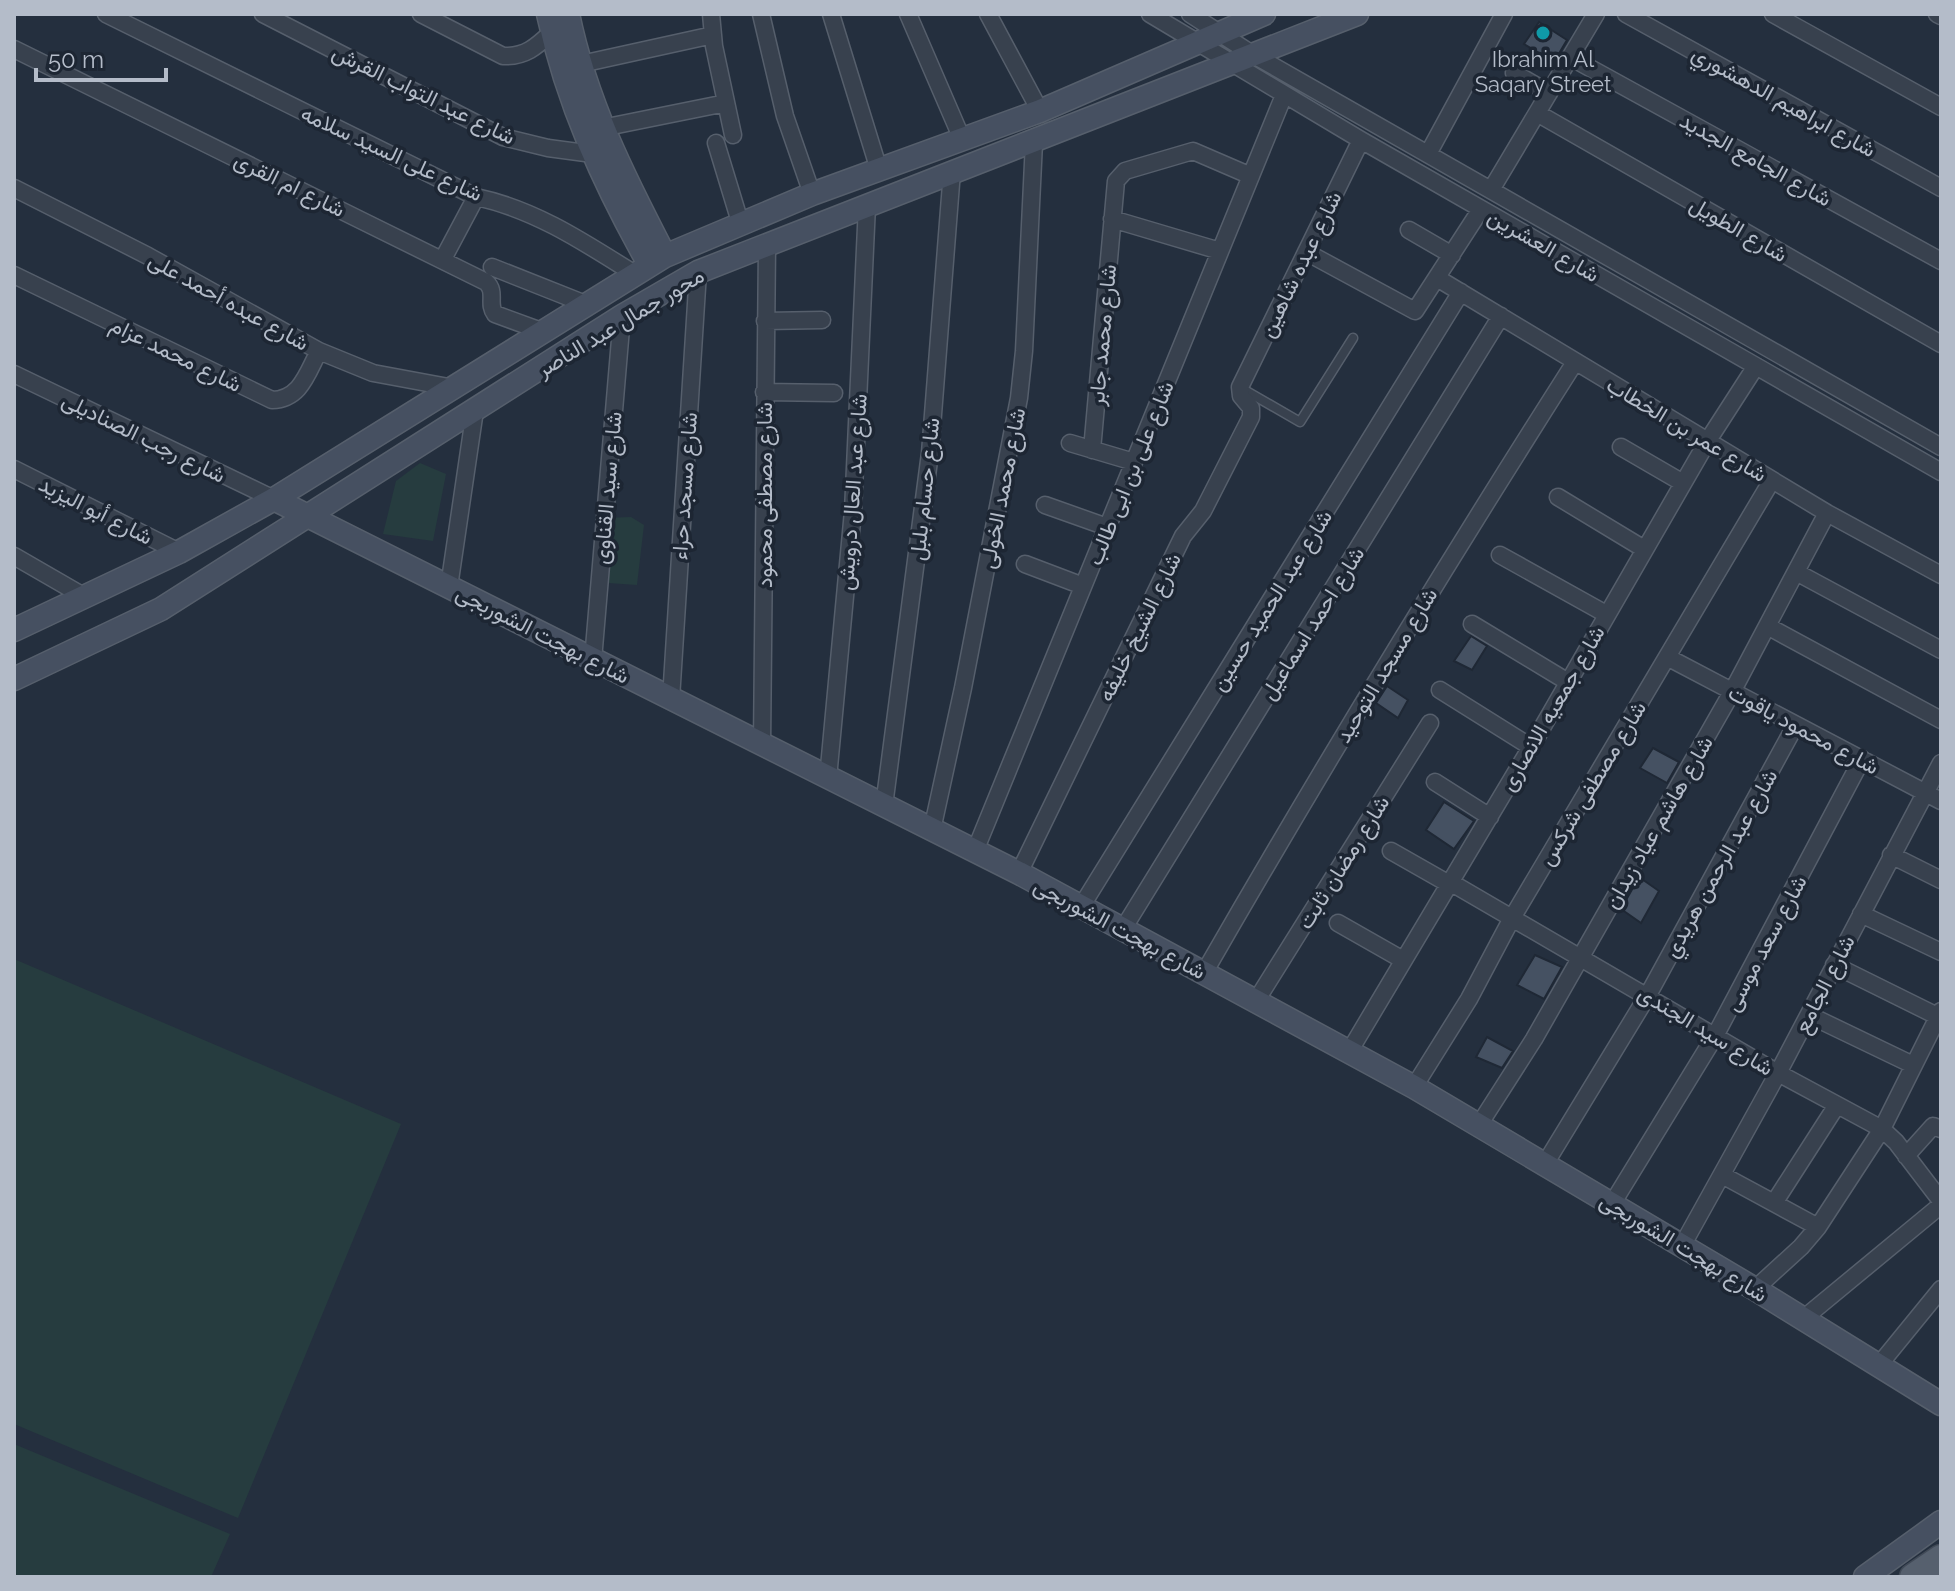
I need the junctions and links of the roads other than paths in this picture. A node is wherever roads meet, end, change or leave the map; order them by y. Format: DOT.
graph roads {
  1 [pos="106,14"];
  2 [pos="263,14"];
  3 [pos="421,14"];
  4 [pos="568,14"];
  5 [pos="711,14"];
  6 [pos="761,14"];
  7 [pos="831,14"];
  8 [pos="908,14"];
  9 [pos="988,14"];
  10 [pos="1150,14"];
  11 [pos="1190,14"];
  12 [pos="1264,14"];
  13 [pos="1357,14"];
  14 [pos="1504,14"];
  15 [pos="1596,14"];
  16 [pos="1626,14"];
  17 [pos="1773,14"];
  18 [pos="550,23"];
  19 [pos="1220,33"];
  20 [pos="713,35"];
  21 [pos="1199,43"];
  22 [pos="14,49"];
  23 [pos="1252,54"];
  24 [pos="1570,57"];
  25 [pos="1230,63"];
  26 [pos="581,64"];
  27 [pos="1514,73"];
  28 [pos="1549,93"];
  29 [pos="1284,95"];
  30 [pos="726,103"];
  31 [pos="1941,107"];
  32 [pos="1040,111"];
  33 [pos="1537,113"];
  34 [pos="602,128"];
  35 [pos="733,135"];
  36 [pos="962,139"];
  37 [pos="1361,140"];
  38 [pos="1034,142"];
  39 [pos="716,143"];
  40 [pos="593,154"];
  41 [pos="1428,154"];
  42 [pos="879,170"];
  43 [pos="952,171"];
  44 [pos="1251,176"];
  45 [pos="14,188"];
  46 [pos="1941,188"];
  47 [pos="1491,190"];
  48 [pos="812,194"];
  49 [pos="476,197"];
  50 [pos="867,205"];
  51 [pos="1481,209"];
  52 [pos="1112,219"];
  53 [pos="740,222"];
  54 [pos="1409,230"];
  55 [pos="767,245"];
  56 [pos="1220,251"];
  57 [pos="1306,252"];
  58 [pos="1452,255"];
  59 [pos="443,259"];
  60 [pos="1941,261"];
  61 [pos="649,264"];
  62 [pos="492,267"];
  63 [pos="698,272"];
  64 [pos="14,275"];
  65 [pos="1437,278"];
  66 [pos="1461,292"];
  67 [pos="588,305"];
  68 [pos="622,316"];
  69 [pos="1501,316"];
  70 [pos="822,320"];
  71 [pos="765,321"];
  72 [pos="544,332"];
  73 [pos="1353,338"];
  74 [pos="1941,344"];
  75 [pos="319,351"];
  76 [pos="1575,362"];
  77 [pos="1756,366"];
  78 [pos="14,374"];
  79 [pos="1240,387"];
  80 [pos="454,388"];
  81 [pos="764,392"];
  82 [pos="834,393"];
  83 [pos="475,410"];
  84 [pos="1707,442"];
  85 [pos="1070,443"];
  86 [pos="1621,447"];
  87 [pos="1941,447"];
  88 [pos="1092,450"];
  89 [pos="1134,462"];
  90 [pos="14,469"];
  91 [pos="1941,472"];
  92 [pos="1772,480"];
  93 [pos="1683,483"];
  94 [pos="1558,497"];
  95 [pos="274,499"];
  96 [pos="1045,505"];
  97 [pos="1827,513"];
  98 [pos="311,516"];
  99 [pos="1107,527"];
  100 [pos="1644,549"];
  101 [pos="179,552"];
  102 [pos="1500,555"];
  103 [pos="14,556"];
  104 [pos="1025,564"];
  105 [pos="1796,572"];
  106 [pos="1941,575"];
  107 [pos="1083,586"];
  108 [pos="449,587"];
  109 [pos="85,597"];
  110 [pos="1606,614"];
  111 [pos="18,624"];
  112 [pos="1472,624"];
  113 [pos="1769,627"];
  114 [pos="1941,650"];
  115 [pos="1667,657"];
  116 [pos="593,660"];
  117 [pos="14,679"];
  118 [pos="1568,682"];
  119 [pos="1440,690"];
  120 [pos="1732,692"];
  121 [pos="671,699"];
  122 [pos="1941,720"];
  123 [pos="1430,723"];
  124 [pos="1795,726"];
  125 [pos="762,746"];
  126 [pos="1531,747"];
  127 [pos="1862,759"];
  128 [pos="1941,763"];
  129 [pos="828,778"];
  130 [pos="1435,782"];
  131 [pos="1925,792"];
  132 [pos="1941,801"];
  133 [pos="884,806"];
  134 [pos="1490,817"];
  135 [pos="932,830"];
  136 [pos="975,851"];
  137 [pos="1391,851"];
  138 [pos="1891,855"];
  139 [pos="1019,873"];
  140 [pos="1941,880"];
  141 [pos="1450,883"];
  142 [pos="1081,907"];
  143 [pos="1861,914"];
  144 [pos="1512,918"];
  145 [pos="1338,923"];
  146 [pos="1123,929"];
  147 [pos="1941,952"];
  148 [pos="1580,958"];
  149 [pos="1403,960"];
  150 [pos="1834,965"];
  151 [pos="1204,973"];
  152 [pos="1648,995"];
  153 [pos="1256,1001"];
  154 [pos="1939,1014"];
  155 [pos="1809,1015"];
  156 [pos="1715,1036"];
  157 [pos="1349,1052"];
  158 [pos="1913,1065"];
  159 [pos="1778,1073"];
  160 [pos="1414,1087"];
  161 [pos="1837,1105"];
  162 [pos="1479,1125"];
  163 [pos="1882,1129"];
  164 [pos="1941,1129"];
  165 [pos="1906,1156"];
  166 [pos="1545,1164"];
  167 [pos="1722,1175"];
  168 [pos="1774,1203"];
  169 [pos="1941,1203"];
  170 [pos="1612,1204"];
  171 [pos="1818,1227"];
  172 [pos="1682,1246"];
  173 [pos="1755,1289"];
  174 [pos="1940,1291"];
  175 [pos="1803,1319"];
  176 [pos="1879,1365"];
  177 [pos="1941,1404"];
  178 [pos="1941,1522"];
  179 [pos="1941,1558"];
  180 [pos="1865,1577"];
  181 [pos="1913,1577"];
  1 -- 49 [label="street, شارع على السيد سلامه"];
  2 -- 40 [label="street, شارع عبد التواب القرش"];
  3 -- 18 [label="street"];
  4 -- 26 [label="street"];
  5 -- 20 [label="street"];
  6 -- 48 [label="street"];
  7 -- 42 [label="street"];
  8 -- 36 [label="street"];
  9 -- 32 [label="street"];
  10 -- 21 [label="street, شارع العشرين"];
  11 -- 19 [label="street, شارع العشرين"];
  12 -- 19 [label="street, محور جمال عبد الناصر"];
  13 -- 23 [label="street, محور جمال عبد الناصر"];
  14 -- 41 [label="street"];
  15 -- 24 [label="street"];
  16 -- 46 [label="street, شارع ابراهيم الدهشوري"];
  17 -- 31 [label="street"];
  18 -- 40 [label="street"];
  19 -- 21 [label="street, محور جمال عبد الناصر"];
  19 -- 23 [label="street, شارع العشرين"];
  20 -- 26 [label="street"];
  20 -- 30 [label="street"];
  21 -- 25 [label="street, شارع العشرين"];
  21 -- 32 [label="street, محور جمال عبد الناصر"];
  22 -- 59 [label="street, شارع ام القرى"];
  23 -- 25 [label="street, محور جمال عبد الناصر"];
  23 -- 41 [label="street, شارع العشرين"];
  24 -- 28 [label="street"];
  24 -- 60 [label="street, شارع الجامع الجديد"];
  25 -- 29 [label="street, شارع العشرين"];
  25 -- 38 [label="street, محور جمال عبد الناصر"];
  26 -- 34 [label="street"];
  27 -- 28 [label="street"];
  28 -- 33 [label="street"];
  29 -- 37 [label="street, شارع العشرين"];
  29 -- 44 [label="street, شارع على بن ابى طالب"];
  30 -- 34 [label="street"];
  30 -- 35 [label="street"];
  32 -- 36 [label="street, محور جمال عبد الناصر"];
  33 -- 47 [label="street"];
  33 -- 74 [label="street, شارع الطويل"];
  34 -- 61 [label="street"];
  36 -- 42 [label="street, محور جمال عبد الناصر"];
  37 -- 51 [label="street, شارع العشرين"];
  37 -- 57 [label="street, شارع عبده شاهين"];
  38 -- 43 [label="street, محور جمال عبد الناصر"];
  38 -- 135 [label="street, شارع محمد الخولى"];
  39 -- 53 [label="street"];
  40 -- 61 [label="street"];
  41 -- 47 [label="street, شارع العشرين"];
  42 -- 48 [label="street, محور جمال عبد الناصر"];
  43 -- 50 [label="street, محور جمال عبد الناصر"];
  43 -- 133 [label="street, شارع حسام بلبل"];
  44 -- 52 [label="street, شارع محمد جابر"];
  44 -- 56 [label="street, شارع على بن ابى طالب"];
  45 -- 75 [label="street, شارع عبده أحمد على"];
  47 -- 87 [label="street, شارع العشرين"];
  48 -- 53 [label="street, محور جمال عبد الناصر"];
  49 -- 59 [label="street"];
  49 -- 61 [label="street, شارع على السيد سلامه"];
  50 -- 55 [label="street, محور جمال عبد الناصر"];
  50 -- 129 [label="street, شارع عبد العال درويش"];
  51 -- 58 [label="street"];
  51 -- 77 [label="street, شارع العشرين"];
  52 -- 56 [label="street"];
  52 -- 88 [label="street, شارع محمد جابر"];
  53 -- 61 [label="street, محور جمال عبد الناصر"];
  54 -- 58 [label="street"];
  55 -- 63 [label="street, محور جمال عبد الناصر"];
  55 -- 71 [label="street, شارع مصطفى محمود"];
  56 -- 89 [label="street, شارع على بن ابى طالب"];
  57 -- 65 [label="street"];
  57 -- 79 [label="street, شارع عبده شاهين"];
  58 -- 65 [label="street"];
  59 -- 72 [label="street, شارع ام القرى"];
  61 -- 67 [label="street, محور جمال عبد الناصر"];
  62 -- 67 [label="street"];
  63 -- 68 [label="street, محور جمال عبد الناصر"];
  63 -- 121 [label="street, شارع مسجد حراء"];
  64 -- 75 [label="street, شارع محمد عزام"];
  65 -- 66 [label="street, شارع عمر بن الخطاب"];
  66 -- 69 [label="street, شارع عمر بن الخطاب"];
  66 -- 142 [label="street, شارع عبد الحميد حسين"];
  67 -- 72 [label="street, محور جمال عبد الناصر"];
  68 -- 83 [label="street, محور جمال عبد الناصر"];
  68 -- 116 [label="street, شارع سيد القناوى"];
  69 -- 76 [label="street, شارع عمر بن الخطاب"];
  69 -- 146 [label="street, شارع احمد اسماعيل"];
  70 -- 71 [label="street"];
  71 -- 81 [label="street, شارع مصطفى محمود"];
  72 -- 80 [label="street, محور جمال عبد الناصر"];
  73 -- 79 [label="lane"];
  75 -- 80 [label="street, شارع عبده أحمد على"];
  76 -- 84 [label="street, شارع عمر بن الخطاب"];
  76 -- 151 [label="street, شارع مسجد التوحيد"];
  77 -- 84 [label="street, شارع جمعيه الانصارى"];
  77 -- 91 [label="street, شارع العشرين"];
  78 -- 95 [label="street, شارع رجب الصناديلى"];
  79 -- 139 [label="street, شارع الشيخ خليفه"];
  80 -- 95 [label="street, محور جمال عبد الناصر"];
  81 -- 82 [label="street"];
  81 -- 125 [label="street, شارع مصطفى محمود"];
  83 -- 98 [label="street, محور جمال عبد الناصر"];
  83 -- 108 [label="street"];
  84 -- 92 [label="street, شارع عمر بن الخطاب"];
  84 -- 93 [label="street, شارع جمعيه الانصارى"];
  85 -- 88 [label="street"];
  86 -- 93 [label="street"];
  88 -- 89 [label="street"];
  89 -- 99 [label="street, شارع على بن ابى طالب"];
  90 -- 101 [label="street, شارع أبو اليزيد"];
  92 -- 97 [label="street, شارع عمر بن الخطاب"];
  92 -- 115 [label="street, شارع مصطفى شركس"];
  93 -- 100 [label="street, شارع جمعيه الانصارى"];
  94 -- 100 [label="street"];
  95 -- 98 [label="street, شارع بهجت الشوربجى"];
  95 -- 101 [label="street, محور جمال عبد الناصر"];
  96 -- 99 [label="street"];
  97 -- 105 [label="street, شارع هاشم عياد زيدان"];
  97 -- 106 [label="street, شارع عمر بن الخطاب"];
  98 -- 108 [label="street, شارع بهجت الشوربجى"];
  98 -- 117 [label="street, محور جمال عبد الناصر"];
  99 -- 107 [label="street, شارع على بن ابى طالب"];
  100 -- 110 [label="street, شارع جمعيه الانصارى"];
  101 -- 109 [label="street, محور جمال عبد الناصر"];
  102 -- 110 [label="street"];
  103 -- 109 [label="street"];
  104 -- 107 [label="street"];
  105 -- 113 [label="street, شارع هاشم عياد زيدان"];
  105 -- 114 [label="street"];
  107 -- 136 [label="street, شارع على بن ابى طالب"];
  108 -- 116 [label="street, شارع بهجت الشوربجى"];
  109 -- 111 [label="street, محور جمال عبد الناصر"];
  110 -- 118 [label="street, شارع جمعيه الانصارى"];
  112 -- 118 [label="street"];
  113 -- 120 [label="street, شارع هاشم عياد زيدان"];
  113 -- 122 [label="street"];
  115 -- 120 [label="street, شارع محمود ياقوت"];
  115 -- 144 [label="street, شارع مصطفى شركس"];
  116 -- 121 [label="street, شارع بهجت الشوربجى"];
  118 -- 126 [label="street, شارع جمعيه الانصارى"];
  119 -- 126 [label="street"];
  120 -- 124 [label="street, شارع محمود ياقوت"];
  120 -- 148 [label="street, شارع هاشم عياد زيدان"];
  121 -- 125 [label="street, شارع بهجت الشوربجى"];
  123 -- 153 [label="street, شارع رمضان ثابت"];
  124 -- 127 [label="street, شارع محمود ياقوت"];
  124 -- 152 [label="street, شارع عبد الرحمن هريدي"];
  125 -- 129 [label="street, شارع بهجت الشوربجى"];
  126 -- 134 [label="street, شارع جمعيه الانصارى"];
  127 -- 131 [label="street, شارع محمود ياقوت"];
  127 -- 156 [label="street, شارع سعد موسى"];
  128 -- 131 [label="street, شارع الجامع"];
  129 -- 133 [label="street, شارع بهجت الشوربجى"];
  130 -- 134 [label="street"];
  131 -- 132 [label="street, شارع محمود ياقوت"];
  131 -- 138 [label="street, شارع الجامع"];
  133 -- 135 [label="street, شارع بهجت الشوربجى"];
  134 -- 141 [label="street, شارع جمعيه الانصارى"];
  135 -- 136 [label="street, شارع بهجت الشوربجى"];
  136 -- 139 [label="street, شارع بهجت الشوربجى"];
  137 -- 141 [label="street, شارع سيد الجندى"];
  138 -- 140 [label="street"];
  138 -- 143 [label="street, شارع الجامع"];
  139 -- 142 [label="street, شارع بهجت الشوربجى"];
  141 -- 144 [label="street, شارع سيد الجندى"];
  141 -- 149 [label="street, شارع جمعيه الانصارى"];
  142 -- 146 [label="street, شارع بهجت الشوربجى"];
  143 -- 147 [label="street"];
  143 -- 150 [label="street, شارع الجامع"];
  144 -- 148 [label="street, شارع سيد الجندى"];
  144 -- 160 [label="street, شارع مصطفى شركس"];
  145 -- 149 [label="street"];
  146 -- 151 [label="street, شارع بهجت الشوربجى"];
  148 -- 152 [label="street, شارع سيد الجندى"];
  148 -- 162 [label="street, شارع هاشم عياد زيدان"];
  149 -- 157 [label="street, شارع جمعيه الانصارى"];
  150 -- 154 [label="street"];
  150 -- 155 [label="street, شارع الجامع"];
  151 -- 153 [label="street, شارع بهجت الشوربجى"];
  152 -- 156 [label="street, شارع سيد الجندى"];
  152 -- 166 [label="street, شارع عبد الرحمن هريدي"];
  153 -- 157 [label="street, شارع بهجت الشوربجى"];
  154 -- 158 [label="street"];
  155 -- 158 [label="street"];
  155 -- 159 [label="street, شارع الجامع"];
  156 -- 159 [label="street, شارع سيد الجندى"];
  156 -- 170 [label="street, شارع سعد موسى"];
  157 -- 160 [label="street, شارع بهجت الشوربجى"];
  158 -- 163 [label="street"];
  159 -- 161 [label="street, شارع سيد الجندى"];
  159 -- 167 [label="street, شارع الجامع"];
  160 -- 162 [label="street, شارع بهجت الشوربجى"];
  161 -- 163 [label="street, شارع سيد الجندى"];
  161 -- 168 [label="street"];
  162 -- 166 [label="street, شارع بهجت الشوربجى"];
  163 -- 165 [label="street, شارع سيد الجندى"];
  163 -- 171 [label="street"];
  164 -- 165 [label="street"];
  165 -- 169 [label="street, شارع سيد الجندى"];
  166 -- 170 [label="street, شارع بهجت الشوربجى"];
  167 -- 168 [label="street"];
  167 -- 172 [label="street, شارع الجامع"];
  168 -- 171 [label="street"];
  169 -- 175 [label="street"];
  170 -- 172 [label="street, شارع بهجت الشوربجى"];
  171 -- 173 [label="street"];
  172 -- 173 [label="street, شارع بهجت الشوربجى"];
  173 -- 175 [label="street, شارع بهجت الشوربجى"];
  174 -- 176 [label="street"];
  175 -- 176 [label="street, شارع بهجت الشوربجى"];
  176 -- 177 [label="street, شارع بهجت الشوربجى"];
  178 -- 180 [label="street"];
  179 -- 181 [label="main road"];
}
